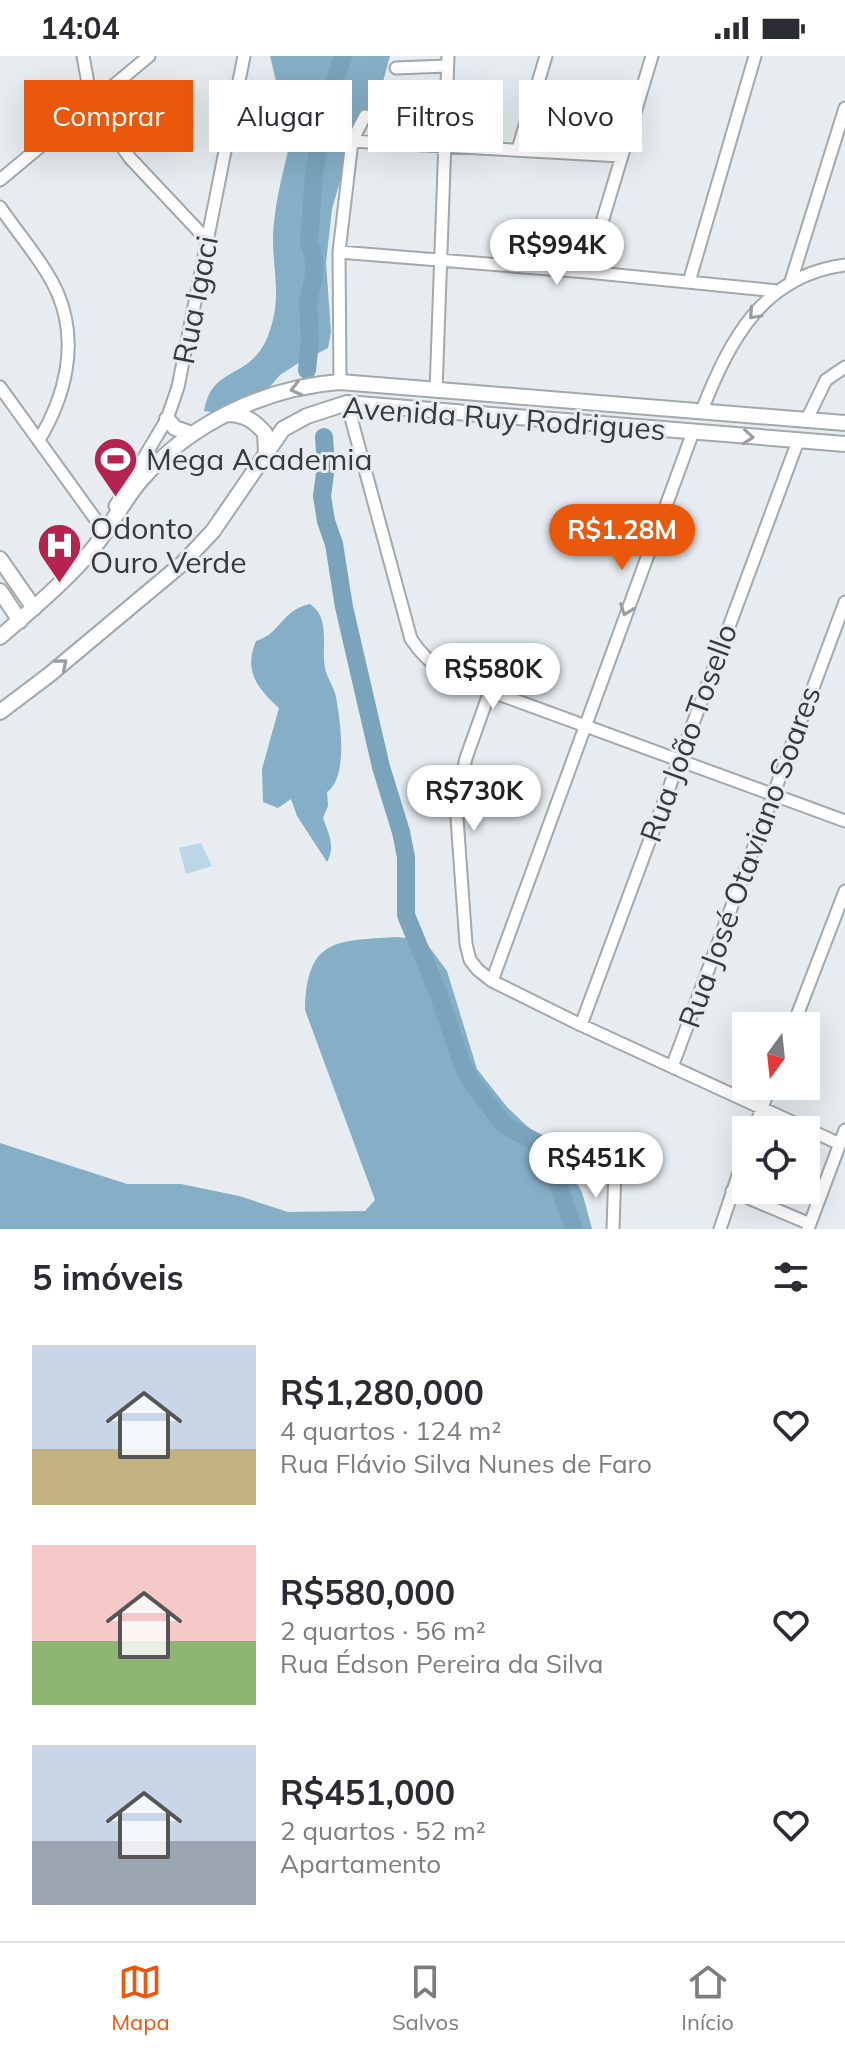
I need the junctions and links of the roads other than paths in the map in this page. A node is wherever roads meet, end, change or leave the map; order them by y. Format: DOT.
graph roads {
  1 [pos="83,56"];
  2 [pos="149,56"];
  3 [pos="244,56"];
  4 [pos="546,56"];
  5 [pos="652,56"];
  6 [pos="755,56"];
  7 [pos="448,61"];
  8 [pos="396,68"];
  9 [pos="86,80"];
  10 [pos="121,80"];
  11 [pos="845,108"];
  12 [pos="365,116"];
  13 [pos="352,141"];
  14 [pos="368,142"];
  15 [pos="503,148"];
  16 [pos="518,149"];
  17 [pos="34,152"];
  18 [pos="126,152"];
  19 [pos="351,152"];
  20 [pos="444,152"];
  21 [pos="621,156"];
  22 [pos="0,180"];
  23 [pos="0,207"];
  24 [pos="208,241"];
  25 [pos="803,248"];
  26 [pos="339,252"];
  27 [pos="440,260"];
  28 [pos="845,265"];
  29 [pos="816,271"];
  30 [pos="587,272"];
  31 [pos="791,281"];
  32 [pos="689,282"];
  33 [pos="778,291"];
  34 [pos="845,367"];
  35 [pos="340,382"];
  36 [pos="0,387"];
  37 [pos="436,391"];
  38 [pos="347,403"];
  39 [pos="702,410"];
  40 [pos="227,414"];
  41 [pos="167,419"];
  42 [pos="806,421"];
  43 [pos="845,423"];
  44 [pos="693,432"];
  45 [pos="192,434"];
  46 [pos="39,440"];
  47 [pos="798,441"];
  48 [pos="845,444"];
  49 [pos="266,452"];
  50 [pos="103,529"];
  51 [pos="0,559"];
  52 [pos="0,591"];
  53 [pos="845,602"];
  54 [pos="34,608"];
  55 [pos="20,621"];
  56 [pos="0,637"];
  57 [pos="490,691"];
  58 [pos="0,712"];
  59 [pos="584,725"];
  60 [pos="678,761"];
  61 [pos="774,796"];
  62 [pos="845,821"];
  63 [pos="845,891"];
  64 [pos="492,981"];
  65 [pos="798,1012"];
  66 [pos="581,1025"];
  67 [pos="672,1067"];
  68 [pos="765,1100"];
  69 [pos="762,1108"];
  70 [pos="759,1116"];
  71 [pos="845,1130"];
  72 [pos="840,1144"];
  73 [pos="615,1169"];
  74 [pos="732,1191"];
  75 [pos="760,1204"];
  76 [pos="809,1227"];
  77 [pos="613,1229"];
  78 [pos="720,1229"];
  1 -- 9 [label="street"];
  2 -- 10 [label="street"];
  3 -- 24 [label="street, Rua Igaci"];
  4 -- 16 [label="street"];
  5 -- 21 [label="street"];
  6 -- 32 [label="street"];
  7 -- 8 [label="street"];
  11 -- 25 [label="street"];
  12 -- 13 [label="street"];
  13 -- 14 [label="street"];
  15 -- 16 [label="street"];
  16 -- 21 [label="street"];
  17 -- 22 [label="street"];
  18 -- 24 [label="street"];
  19 -- 26 [label="street"];
  20 -- 27 [label="street"];
  21 -- 30 [label="street"];
  23 -- 46 [label="street"];
  24 -- 41 [label="street, Rua Igaci"];
  25 -- 29 [label="street"];
  25 -- 31 [label="street"];
  26 -- 27 [label="street"];
  26 -- 35 [label="street"];
  27 -- 30 [label="street"];
  27 -- 37 [label="street"];
  28 -- 29 [label="street"];
  29 -- 31 [label="street"];
  30 -- 32 [label="street"];
  31 -- 33 [label="street"];
  32 -- 33 [label="street"];
  33 -- 39 [label="street, one-way"];
  34 -- 42 [label="street"];
  35 -- 37 [label="main road, Avenida Ruy Rodrigues"];
  35 -- 38 [label="main road"];
  35 -- 40 [label="main road, Avenida Ruy Rodrigues, one-way"];
  36 -- 46 [label="street"];
  37 -- 39 [label="main road, Avenida Ruy Rodrigues"];
  38 -- 44 [label="main road, Avenida Ruy Rodrigues"];
  38 -- 49 [label="main road, Avenida Ruy Rodrigues"];
  38 -- 57 [label="street"];
  39 -- 42 [label="main road, Avenida Ruy Rodrigues"];
  39 -- 44 [label="main road"];
  40 -- 45 [label="main road, Avenida Ruy Rodrigues"];
  40 -- 49 [label="main road"];
  41 -- 45 [label="main road"];
  41 -- 50 [label="street, Rua Igaci"];
  42 -- 43 [label="main road, Avenida Ruy Rodrigues"];
  44 -- 47 [label="main road, Avenida Ruy Rodrigues, one-way"];
  44 -- 59 [label="street, one-way"];
  45 -- 50 [label="main road, Avenida Ruy Rodrigues"];
  46 -- 50 [label="street"];
  47 -- 48 [label="main road, Avenida Ruy Rodrigues"];
  47 -- 60 [label="street, Rua João Tosello"];
  58 -- 49 [label="main road, Avenida Ruy Rodrigues, one-way"];
  50 -- 54 [label="main road, Avenida Ruy Rodrigues"];
  51 -- 54 [label="main road"];
  52 -- 55 [label="main road"];
  53 -- 61 [label="street, Rua José Otaviano Soares"];
  54 -- 55 [label="main road, Avenida Ruy Rodrigues"];
  55 -- 56 [label="main road, Avenida Ruy Rodrigues"];
  57 -- 59 [label="street"];
  57 -- 64 [label="street"];
  59 -- 60 [label="street"];
  59 -- 64 [label="street"];
  60 -- 61 [label="street"];
  60 -- 66 [label="street, Rua João Tosello"];
  61 -- 62 [label="street"];
  61 -- 67 [label="street, Rua José Otaviano Soares"];
  63 -- 65 [label="street"];
  64 -- 66 [label="street"];
  66 -- 67 [label="street"];
  67 -- 69 [label="street"];
  68 -- 69 [label="street"];
  69 -- 70 [label="street"];
  69 -- 72 [label="street"];
  71 -- 72 [label="street"];
  72 -- 76 [label="street"];
  73 -- 77 [label="street"];
  74 -- 78 [label="street"];
  75 -- 76 [label="street"];
}
